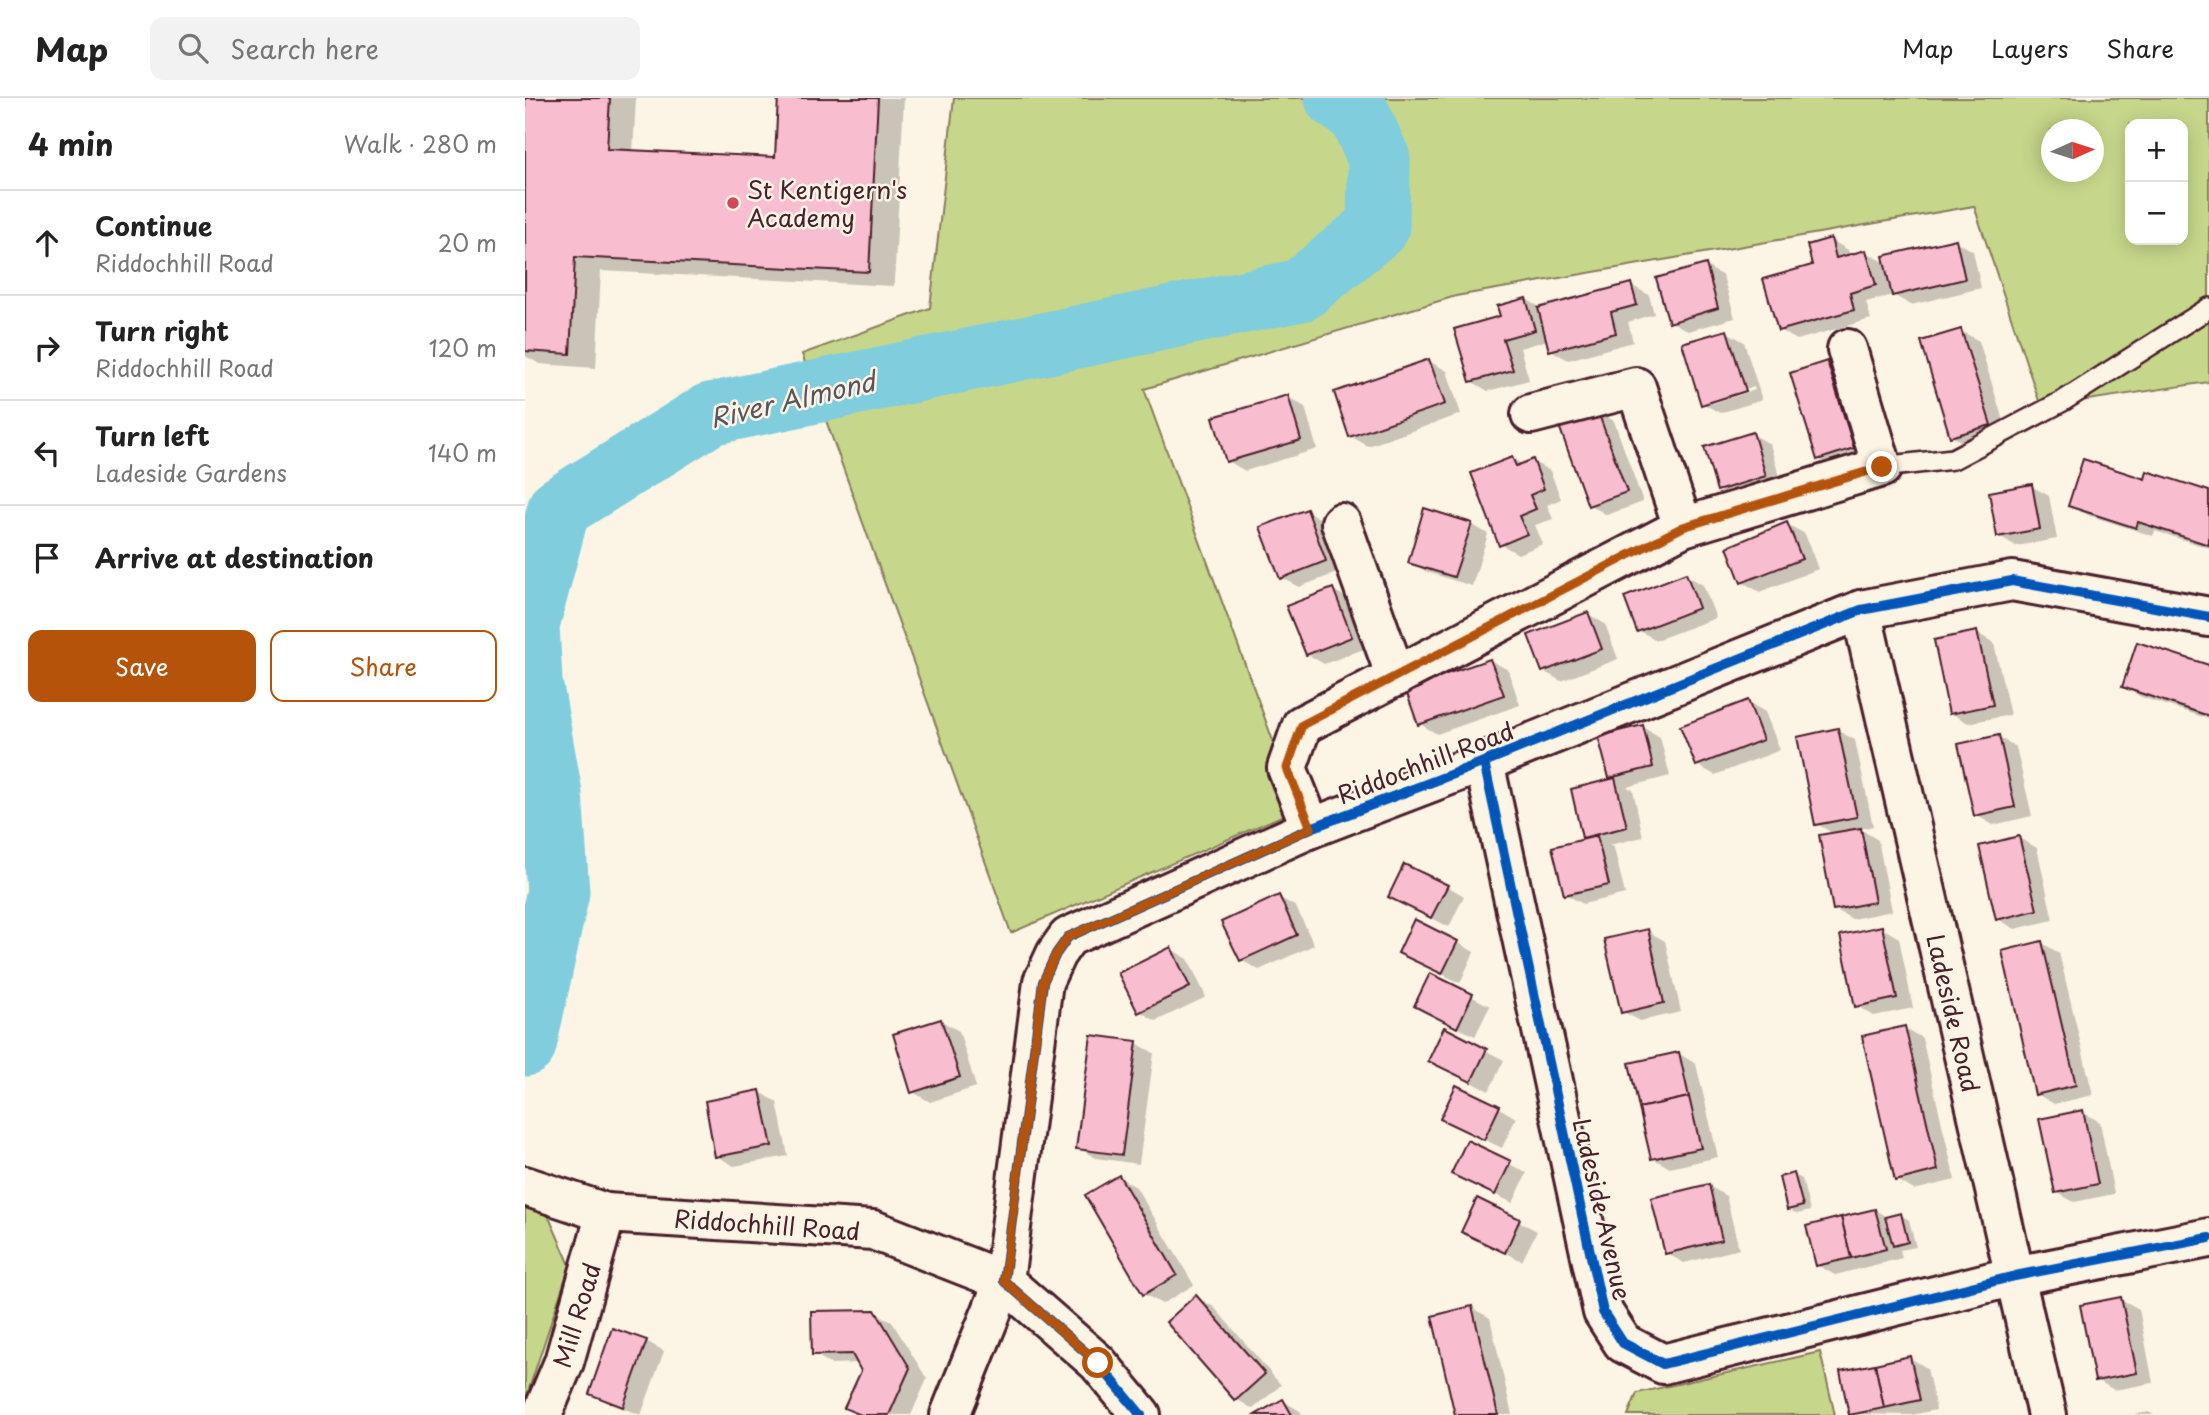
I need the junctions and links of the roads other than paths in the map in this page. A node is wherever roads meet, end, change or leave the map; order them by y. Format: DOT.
graph roads {
  1 [pos="2209,308"];
  2 [pos="1847,349"];
  3 [pos="1531,414"];
  4 [pos="1882,467"];
  5 [pos="1341,523"];
  6 [pos="1683,527"];
  7 [pos="1861,610"];
  8 [pos="2209,617"];
  9 [pos="1396,677"];
  10 [pos="1484,762"];
  11 [pos="1311,828"];
  12 [pos="530,1187"];
  13 [pos="606,1213"];
  14 [pos="2209,1238"];
  15 [pos="2015,1276"];
  16 [pos="1004,1281"];
  17 [pos="542,1415"];
  18 [pos="950,1415"];
  19 [pos="1141,1415"];
  20 [pos="2047,1415"];
  1 -- 4 [label="lane"];
  2 -- 4 [label="street"];
  3 -- 6 [label="street"];
  4 -- 6 [label="street"];
  5 -- 9 [label="street"];
  6 -- 9 [label="street"];
  7 -- 8 [label="street, Riddochhill Road"];
  7 -- 10 [label="street, Riddochhill Road"];
  7 -- 15 [label="street, Ladeside Road"];
  9 -- 11 [label="street"];
  10 -- 11 [label="street, Riddochhill Road"];
  10 -- 15 [label="street, Ladeside Avenue"];
  11 -- 16 [label="street, Riddochhill Road"];
  12 -- 13 [label="street, Riddochhill Road"];
  13 -- 16 [label="street, Riddochhill Road"];
  13 -- 17 [label="street, Mill Road"];
  14 -- 15 [label="street, Ladeside Avenue"];
  15 -- 20 [label="street, Ladeside Road"];
  16 -- 18 [label="street"];
  16 -- 19 [label="street, Riddochhill Road"];
}
